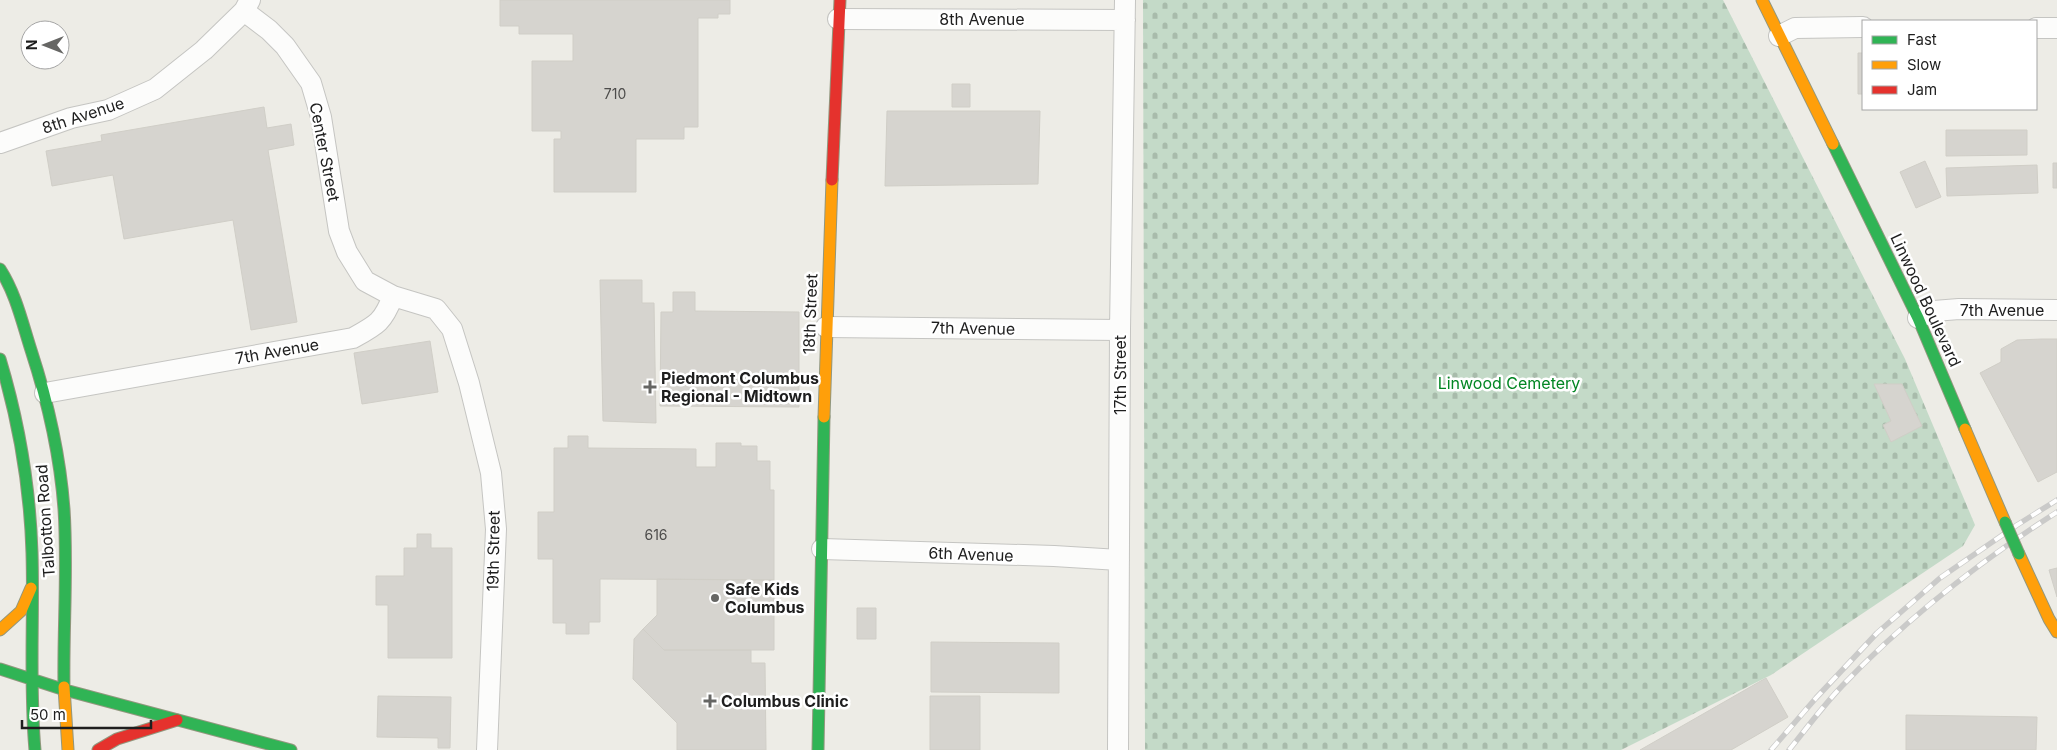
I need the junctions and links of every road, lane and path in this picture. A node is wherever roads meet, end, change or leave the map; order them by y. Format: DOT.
graph roads {
  1 [pos="1125,0"];
  2 [pos="1762,0"];
  3 [pos="247,6"];
  4 [pos="839,9"];
  5 [pos="1126,20"];
  6 [pos="1862,27"];
  7 [pos="2037,28"];
  8 [pos="2057,28"];
  9 [pos="1779,36"];
  10 [pos="0,143"];
  11 [pos="0,270"];
  12 [pos="393,296"];
  13 [pos="2057,310"];
  14 [pos="1918,318"];
  15 [pos="826,327"];
  16 [pos="1120,330"];
  17 [pos="0,359"];
  18 [pos="45,392"];
  19 [pos="822,549"];
  20 [pos="1120,560"];
  21 [pos="32,587"];
  22 [pos="0,630"];
  23 [pos="2057,632"];
  24 [pos="0,669"];
  25 [pos="32,680"];
  26 [pos="65,690"];
  27 [pos="177,720"];
  28 [pos="35,750"];
  29 [pos="68,750"];
  30 [pos="98,750"];
  31 [pos="291,750"];
  32 [pos="487,750"];
  33 [pos="818,750"];
  34 [pos="1118,750"];
  1 -- 5 [label="street, 17th Street"];
  2 -- 9 [label="street, Linwood Boulevard"];
  3 -- 10 [label="street, 8th Avenue"];
  3 -- 12 [label="street, Center Street"];
  4 -- 5 [label="street, 8th Avenue"];
  4 -- 15 [label="street, 18th Street"];
  5 -- 16 [label="street, 17th Street"];
  6 -- 9 [label="street"];
  7 -- 8 [label="street"];
  9 -- 14 [label="street, Linwood Boulevard"];
  11 -- 18 [label="street, Talbotton Road"];
  12 -- 18 [label="street, 7th Avenue"];
  12 -- 32 [label="street, 19th Street"];
  13 -- 14 [label="street, 7th Avenue"];
  14 -- 23 [label="street, Linwood Boulevard, bridge"];
  15 -- 16 [label="street, 7th Avenue"];
  15 -- 19 [label="street, 18th Street"];
  16 -- 20 [label="street, 17th Street"];
  17 -- 21 [label="street, Talbotton Road"];
  18 -- 26 [label="street, Talbotton Road"];
  19 -- 20 [label="street, 6th Avenue"];
  19 -- 33 [label="street, 18th Street"];
  20 -- 34 [label="street, 17th Street"];
  21 -- 22 [label="street"];
  21 -- 25 [label="street, Talbotton Road"];
  24 -- 25 [label="street"];
  25 -- 26 [label="street"];
  25 -- 28 [label="street, Talbotton Road"];
  26 -- 27 [label="street"];
  26 -- 29 [label="street, Talbotton Road"];
  27 -- 30 [label="street"];
  27 -- 31 [label="street"];
}
